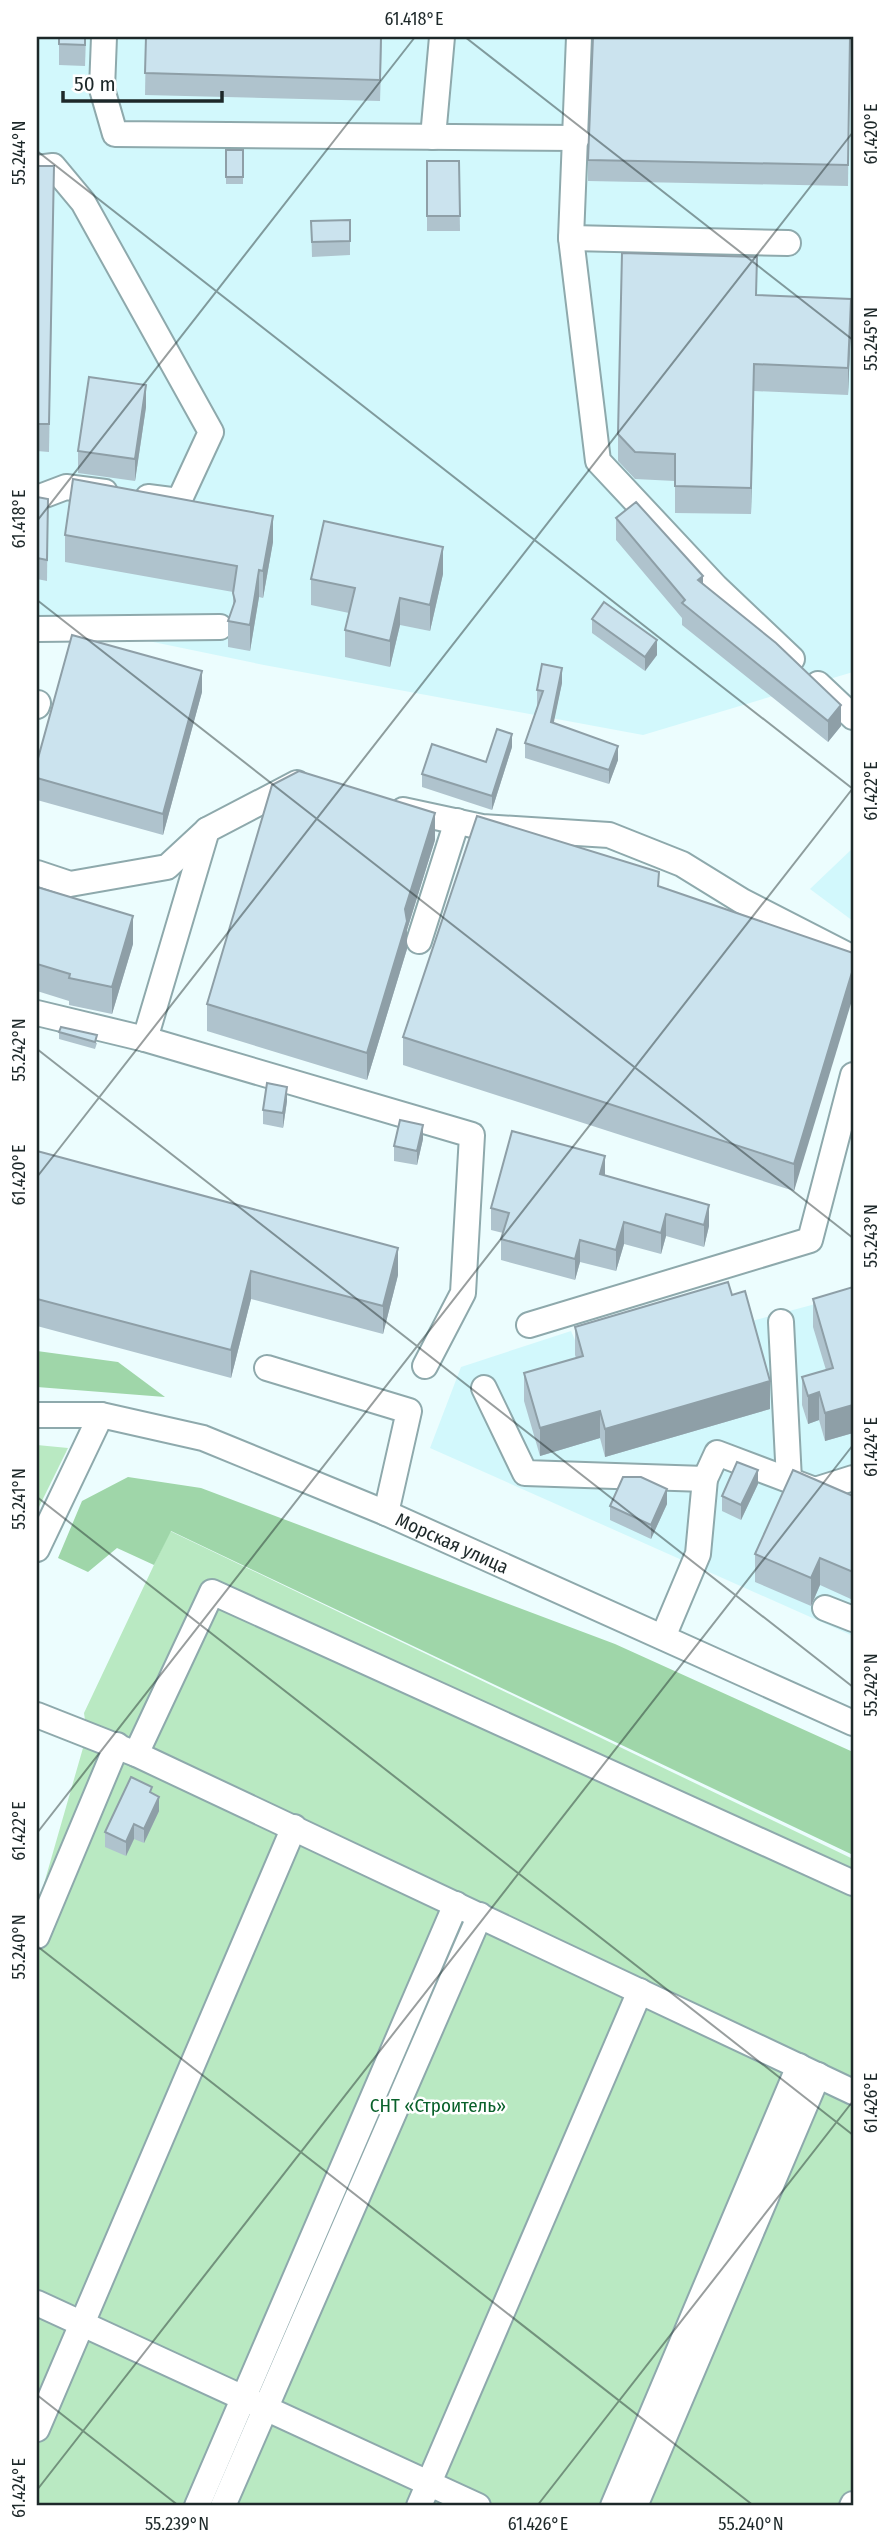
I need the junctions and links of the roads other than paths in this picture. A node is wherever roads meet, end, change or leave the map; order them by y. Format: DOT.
graph roads {
  1 [pos="104,37"];
  2 [pos="442,37"];
  3 [pos="579,37"];
  4 [pos="433,137"];
  5 [pos="577,138"];
  6 [pos="37,168"];
  7 [pos="571,239"];
  8 [pos="788,243"];
  9 [pos="37,498"];
  10 [pos="220,627"];
  11 [pos="37,629"];
  12 [pos="853,717"];
  13 [pos="325,789"];
  14 [pos="375,803"];
  15 [pos="457,821"];
  16 [pos="207,830"];
  17 [pos="37,873"];
  18 [pos="419,940"];
  19 [pos="853,958"];
  20 [pos="37,1013"];
  21 [pos="145,1039"];
  22 [pos="853,1075"];
  23 [pos="781,1322"];
  24 [pos="529,1325"];
  25 [pos="425,1366"];
  26 [pos="267,1368"];
  27 [pos="484,1388"];
  28 [pos="37,1415"];
  29 [pos="101,1415"];
  30 [pos="853,1478"];
  31 [pos="705,1479"];
  32 [pos="789,1480"];
  33 [pos="815,1490"];
  34 [pos="853,1506"];
  35 [pos="386,1513"];
  36 [pos="37,1549"];
  37 [pos="825,1608"];
  38 [pos="853,1619"];
  39 [pos="663,1637"];
  40 [pos="37,1715"];
  41 [pos="853,1723"];
  42 [pos="126,1750"];
  43 [pos="293,1827"];
  44 [pos="853,1883"];
  45 [pos="456,1904"];
  46 [pos="480,1915"];
  47 [pos="37,1936"];
  48 [pos="640,1991"];
  49 [pos="808,2070"];
  50 [pos="853,2092"];
  51 [pos="37,2303"];
  52 [pos="82,2322"];
  53 [pos="254,2404"];
  54 [pos="37,2429"];
  55 [pos="424,2495"];
  56 [pos="197,2506"];
  57 [pos="223,2506"];
  58 [pos="478,2506"];
  59 [pos="613,2506"];
  60 [pos="635,2506"];
  1 -- 4 [label="street"];
  2 -- 4 [label="street"];
  3 -- 5 [label="street"];
  4 -- 5 [label="street"];
  5 -- 7 [label="street"];
  6 -- 9 [label="street"];
  7 -- 8 [label="street"];
  7 -- 12 [label="street"];
  10 -- 11 [label="street"];
  13 -- 16 [label="street"];
  14 -- 15 [label="street"];
  15 -- 18 [label="street"];
  15 -- 19 [label="street"];
  16 -- 17 [label="street"];
  16 -- 21 [label="street"];
  20 -- 21 [label="street"];
  21 -- 25 [label="street"];
  22 -- 24 [label="street"];
  23 -- 32 [label="street"];
  26 -- 35 [label="street"];
  27 -- 31 [label="street"];
  28 -- 29 [label="street, Морская улица"];
  29 -- 35 [label="street, Морская улица"];
  29 -- 36 [label="street"];
  30 -- 33 [label="street"];
  31 -- 32 [label="street"];
  31 -- 39 [label="street"];
  32 -- 33 [label="street"];
  33 -- 34 [label="street"];
  35 -- 39 [label="street, Морская улица"];
  37 -- 38 [label="street"];
  39 -- 41 [label="street, Морская улица"];
  40 -- 42 [label="street"];
  42 -- 43 [label="street"];
  42 -- 44 [label="street"];
  42 -- 47 [label="street"];
  43 -- 45 [label="street"];
  43 -- 52 [label="street"];
  45 -- 46 [label="street"];
  45 -- 53 [label="street"];
  46 -- 48 [label="street"];
  46 -- 53 [label="street"];
  48 -- 49 [label="street"];
  48 -- 55 [label="street"];
  49 -- 50 [label="street"];
  49 -- 59 [label="street"];
  49 -- 60 [label="street"];
  51 -- 52 [label="street"];
  52 -- 53 [label="street"];
  52 -- 54 [label="street"];
  53 -- 55 [label="street"];
  53 -- 56 [label="street"];
  53 -- 57 [label="street"];
  55 -- 58 [label="street"];
}
